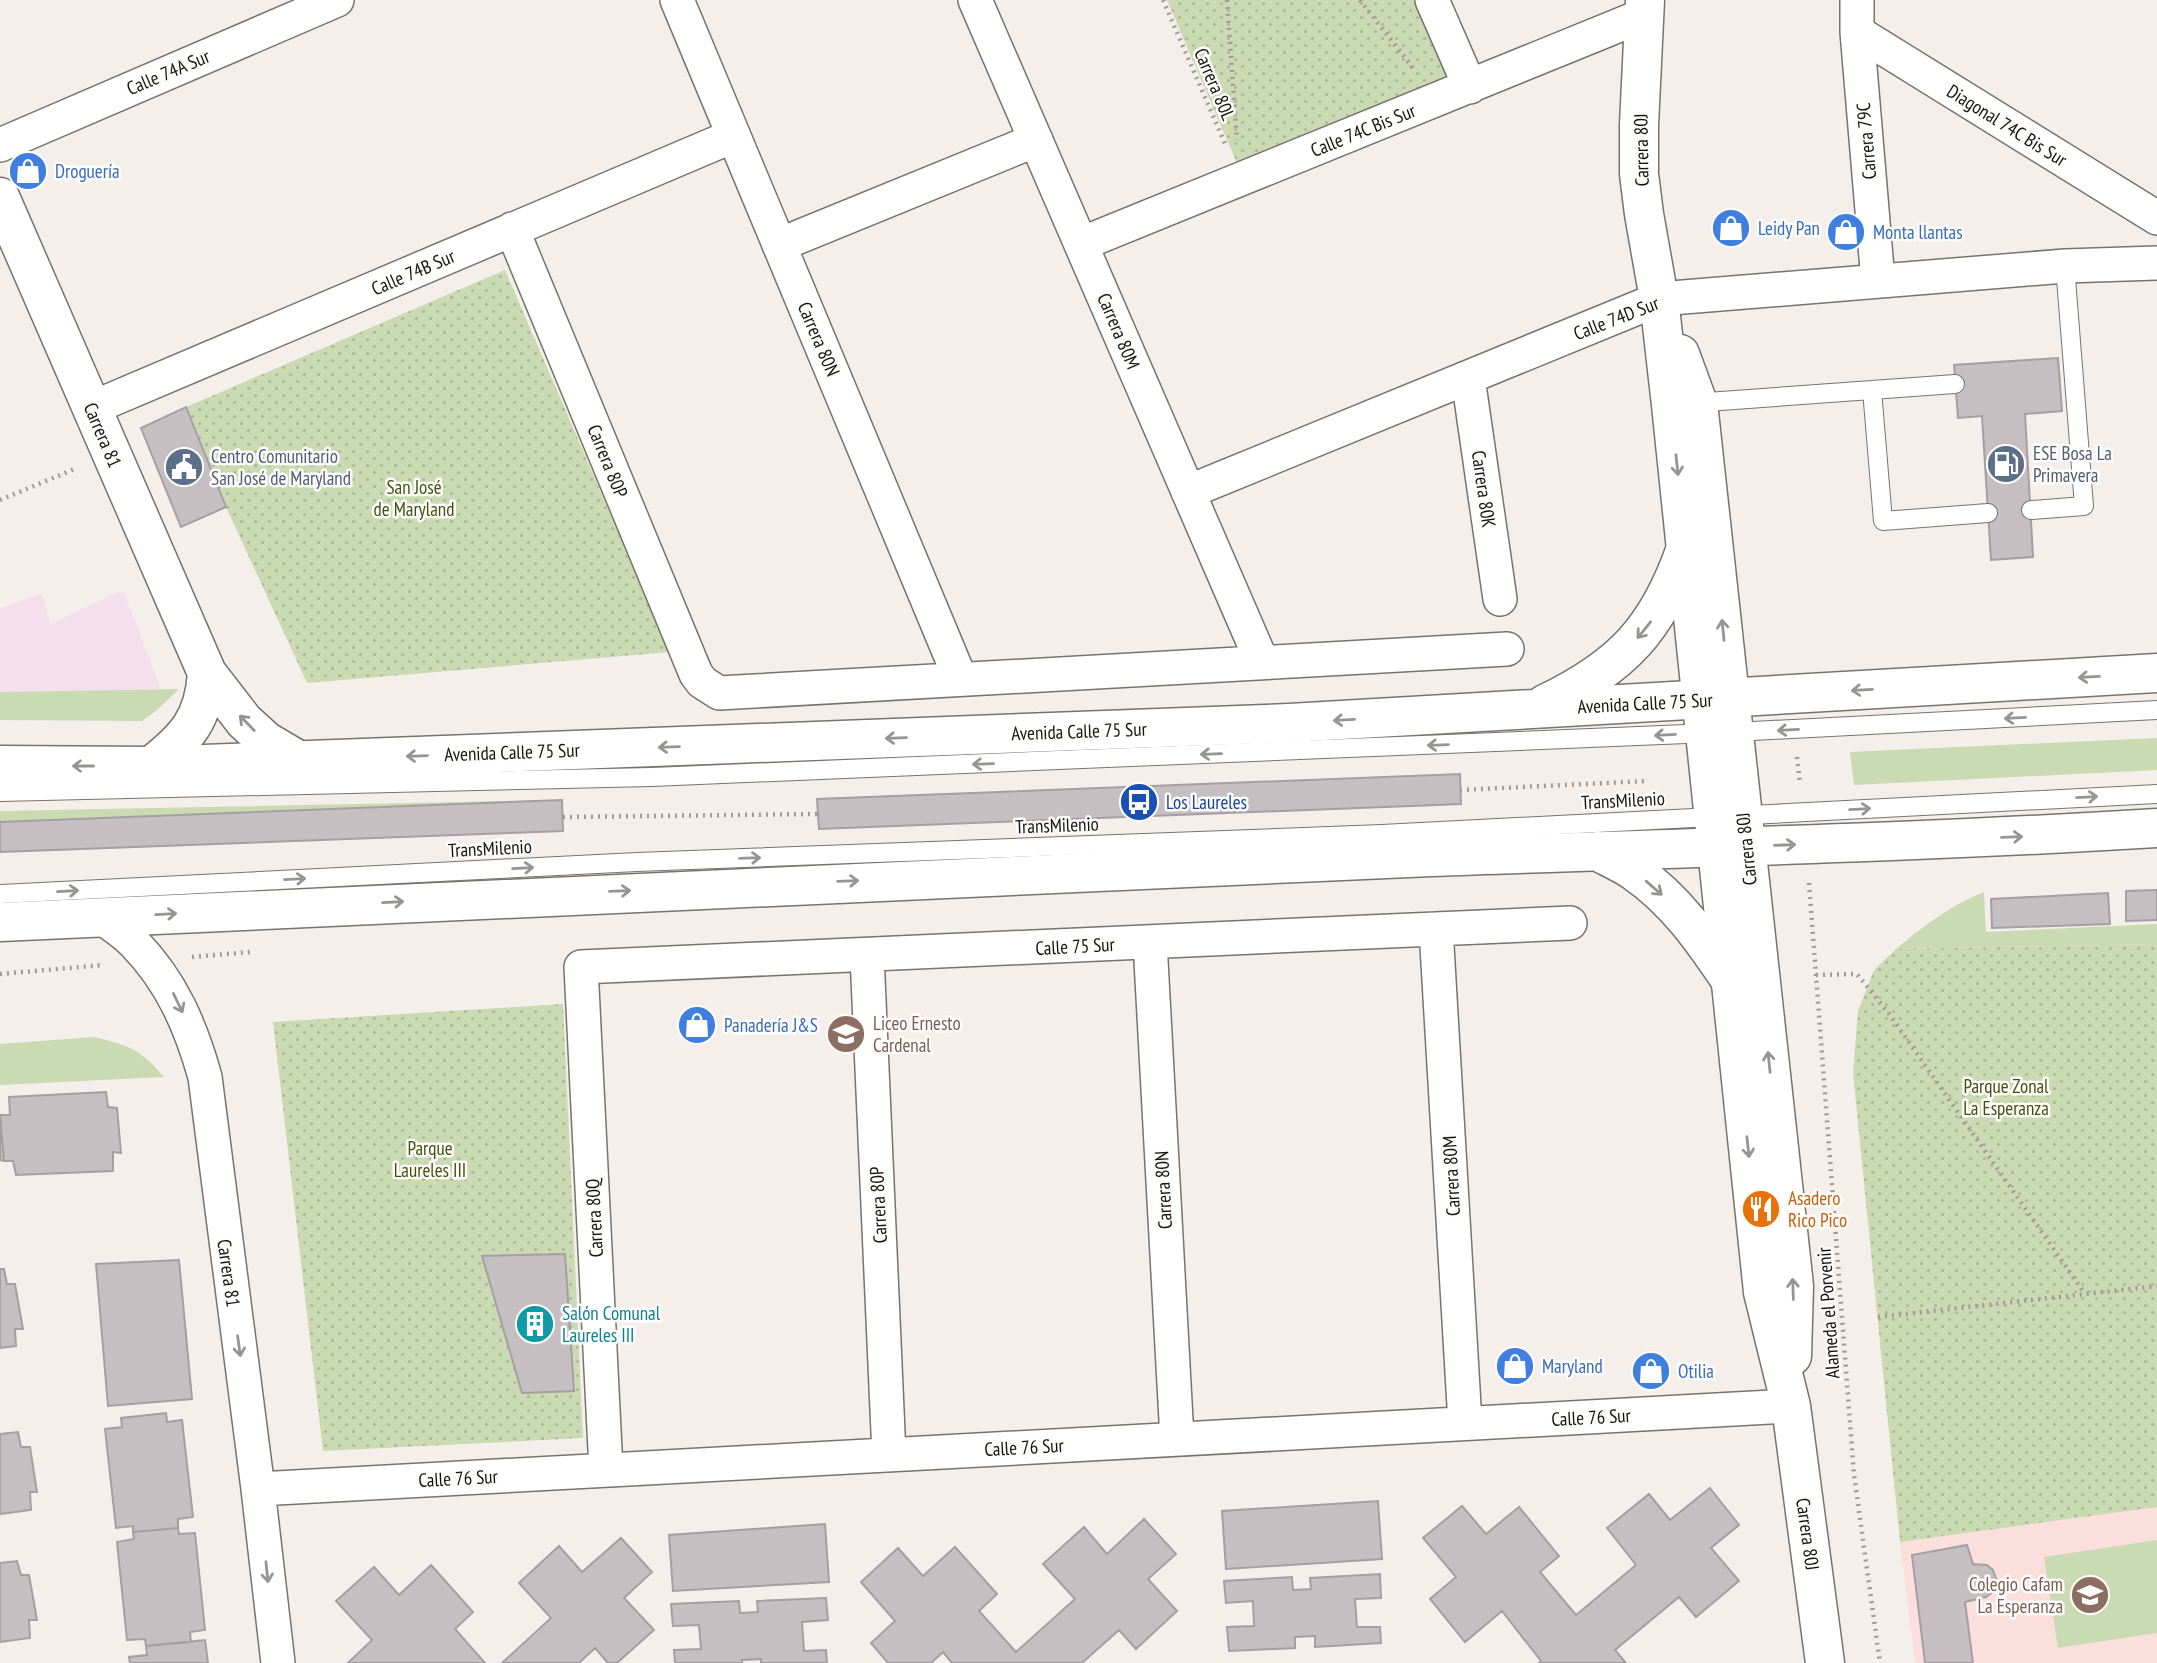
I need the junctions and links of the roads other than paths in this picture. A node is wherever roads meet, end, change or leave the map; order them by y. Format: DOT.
graph roads {
  1 [pos="337,0"];
  2 [pos="677,0"];
  3 [pos="975,0"];
  4 [pos="1432,0"];
  5 [pos="1644,7"];
  6 [pos="1857,16"];
  7 [pos="1470,87"];
  8 [pos="733,135"];
  9 [pos="1036,140"];
  10 [pos="0,145"];
  11 [pos="0,197"];
  12 [pos="2157,218"];
  13 [pos="512,229"];
  14 [pos="1081,244"];
  15 [pos="779,245"];
  16 [pos="2157,263"];
  17 [pos="2065,266"];
  18 [pos="1878,281"];
  19 [pos="1659,299"];
  20 [pos="1468,378"];
  21 [pos="1955,384"];
  22 [pos="1872,390"];
  23 [pos="1685,404"];
  24 [pos="92,408"];
  25 [pos="1188,492"];
  26 [pos="2031,510"];
  27 [pos="1988,513"];
  28 [pos="1686,548"];
  29 [pos="1500,599"];
  30 [pos="1507,649"];
  31 [pos="1262,662"];
  32 [pos="207,673"];
  33 [pos="2157,673"];
  34 [pos="960,678"];
  35 [pos="1534,709"];
  36 [pos="2157,710"];
  37 [pos="1718,716"];
  38 [pos="298,760"];
  39 [pos="0,765"];
  40 [pos="151,766"];
  41 [pos="0,792"];
  42 [pos="2157,793"];
  43 [pos="2157,828"];
  44 [pos="1730,831"];
  45 [pos="1597,851"];
  46 [pos="0,894"];
  47 [pos="101,917"];
  48 [pos="0,922"];
  49 [pos="1570,923"];
  50 [pos="1436,929"];
  51 [pos="1150,942"];
  52 [pos="867,955"];
  53 [pos="581,967"];
  54 [pos="1731,981"];
  55 [pos="1791,1406"];
  56 [pos="1465,1423"];
  57 [pos="1177,1439"];
  58 [pos="889,1455"];
  59 [pos="606,1470"];
  60 [pos="258,1489"];
  61 [pos="278,1663"];
  62 [pos="1825,1663"];
  1 -- 10 [label="street, Calle 74A Sur"];
  2 -- 8 [label="street, Carrera 80N"];
  3 -- 9 [label="street, Carrera 80M"];
  4 -- 7 [label="street"];
  5 -- 7 [label="street, Calle 74C Bis Sur"];
  5 -- 19 [label="main road, Carrera 80J"];
  6 -- 12 [label="street, Diagonal 74C Bis Sur"];
  6 -- 18 [label="street, Carrera 79C"];
  7 -- 14 [label="street, Calle 74C Bis Sur"];
  8 -- 13 [label="street, Calle 74B Sur"];
  8 -- 15 [label="street, Carrera 80N"];
  9 -- 14 [label="street, Carrera 80M"];
  9 -- 15 [label="street"];
  11 -- 24 [label="main road, Carrera 81"];
  13 -- 24 [label="street, Calle 74B Sur"];
  13 -- 34 [label="street, Carrera 80P"];
  14 -- 25 [label="street, Carrera 80M"];
  15 -- 34 [label="street, Carrera 80N"];
  16 -- 17 [label="street, Calle 74D Sur"];
  17 -- 18 [label="street, Calle 74D Sur"];
  17 -- 26 [label="lane"];
  18 -- 19 [label="street, Calle 74D Sur"];
  19 -- 20 [label="street, Calle 74D Sur"];
  19 -- 23 [label="main road, Carrera 80J"];
  20 -- 25 [label="street, Calle 74D Sur"];
  20 -- 29 [label="street, Carrera 80K"];
  21 -- 22 [label="lane"];
  22 -- 23 [label="lane"];
  22 -- 27 [label="lane"];
  23 -- 28 [label="main road, Carrera 80J, one-way"];
  37 -- 23 [label="main road, Carrera 80J, one-way"];
  24 -- 32 [label="main road, Carrera 81"];
  25 -- 31 [label="street, Carrera 80M"];
  28 -- 35 [label="main road, one-way"];
  28 -- 37 [label="main road, Carrera 80J"];
  30 -- 31 [label="street"];
  31 -- 34 [label="street"];
  38 -- 32 [label="main road, Carrera 81, one-way"];
  32 -- 40 [label="main road"];
  33 -- 37 [label="main road, Avenida Calle 75 Sur, one-way"];
  35 -- 37 [label="main road, Avenida Calle 75 Sur"];
  35 -- 38 [label="main road, Avenida Calle 75 Sur, one-way"];
  36 -- 37 [label="lane, one-way"];
  37 -- 41 [label="lane, one-way"];
  37 -- 44 [label="main road, Carrera 80J"];
  38 -- 40 [label="main road, Avenida Calle 75 Sur"];
  40 -- 39 [label="main road, Avenida Calle 75 Sur, one-way"];
  44 -- 42 [label="lane, TransMilenio, one-way"];
  44 -- 43 [label="main road, one-way"];
  44 -- 45 [label="main road"];
  46 -- 44 [label="lane, TransMilenio, one-way"];
  44 -- 54 [label="main road, Carrera 80J"];
  55 -- 44 [label="main road, Carrera 80J, one-way"];
  47 -- 45 [label="main road, one-way"];
  45 -- 54 [label="main road, one-way"];
  47 -- 48 [label="main road"];
  47 -- 60 [label="street, Carrera 81, one-way"];
  49 -- 50 [label="street, Calle 75 Sur"];
  50 -- 51 [label="street, Calle 75 Sur"];
  50 -- 56 [label="street, Carrera 80M"];
  51 -- 52 [label="street, Calle 75 Sur"];
  51 -- 57 [label="street, Carrera 80N"];
  52 -- 53 [label="street, Calle 75 Sur"];
  52 -- 58 [label="street, Carrera 80P"];
  53 -- 59 [label="street, Carrera 80Q"];
  54 -- 55 [label="main road, Carrera 80J, one-way"];
  55 -- 56 [label="street, Calle 76 Sur"];
  55 -- 62 [label="main road, Carrera 80J"];
  56 -- 57 [label="street, Calle 76 Sur"];
  57 -- 58 [label="street, Calle 76 Sur"];
  58 -- 59 [label="street, Calle 76 Sur"];
  59 -- 60 [label="street, Calle 76 Sur"];
  60 -- 61 [label="street, Carrera 81, one-way"];
}
